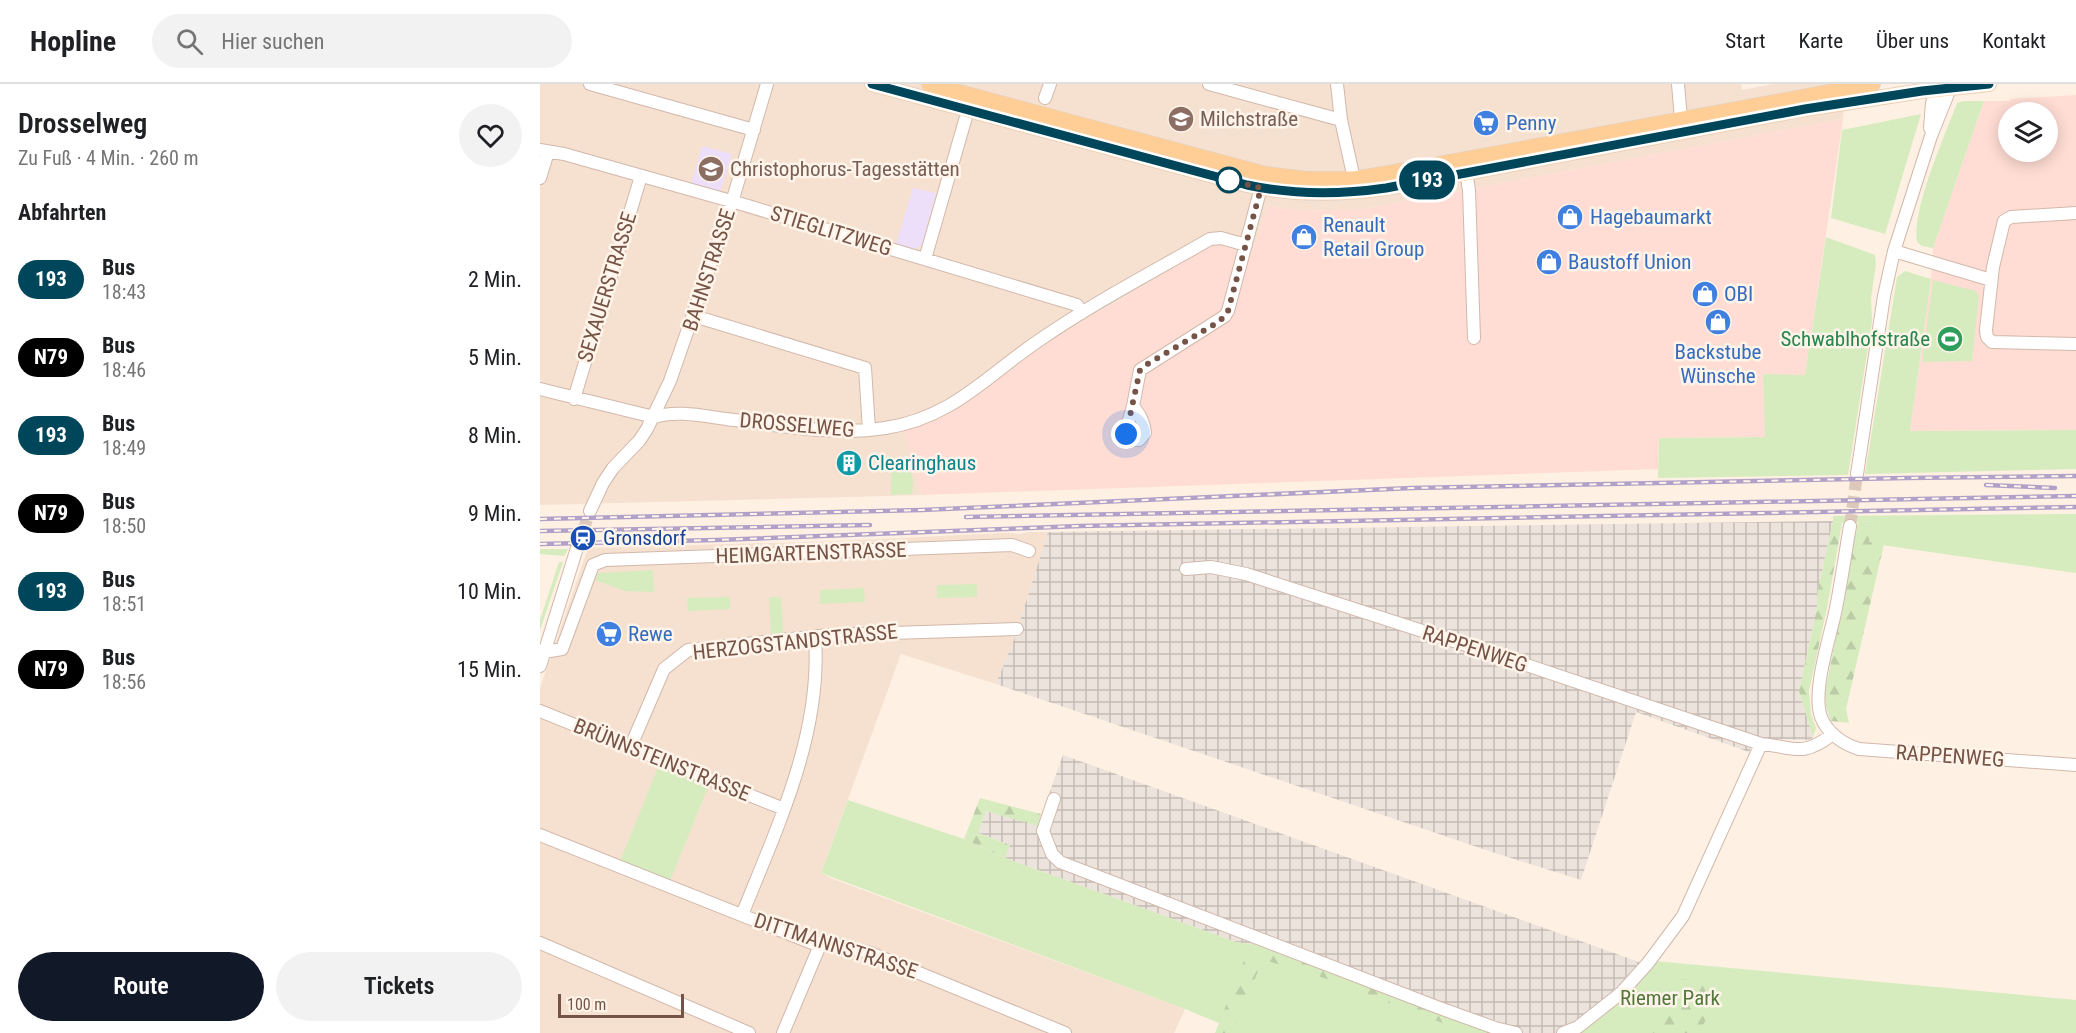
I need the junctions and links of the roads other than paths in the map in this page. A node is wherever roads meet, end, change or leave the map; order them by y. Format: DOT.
graph roads {
  1 [pos="590,84"];
  2 [pos="767,84"];
  3 [pos="872,84"];
  4 [pos="929,84"];
  5 [pos="1050,84"];
  6 [pos="1209,84"];
  7 [pos="1337,84"];
  8 [pos="1678,84"];
  9 [pos="1873,84"];
  10 [pos="1989,84"];
  11 [pos="1945,86"];
  12 [pos="1046,98"];
  13 [pos="968,110"];
  14 [pos="1681,119"];
  15 [pos="1341,120"];
  16 [pos="754,130"];
  17 [pos="544,151"];
  18 [pos="1465,166"];
  19 [pos="641,176"];
  20 [pos="540,178"];
  21 [pos="1354,179"];
  22 [pos="1263,181"];
  23 [pos="732,202"];
  24 [pos="2076,213"];
  25 [pos="1246,245"];
  26 [pos="1894,251"];
  27 [pos="925,259"];
  28 [pos="1991,280"];
  29 [pos="1082,313"];
  30 [pos="694,316"];
  31 [pos="1474,338"];
  32 [pos="2076,344"];
  33 [pos="540,389"];
  34 [pos="574,399"];
  35 [pos="1133,406"];
  36 [pos="654,417"];
  37 [pos="869,430"];
  38 [pos="1857,474"];
  39 [pos="590,511"];
  40 [pos="1850,526"];
  41 [pos="577,548"];
  42 [pos="1029,551"];
  43 [pos="1186,569"];
  44 [pos="1017,629"];
  45 [pos="816,637"];
  46 [pos="544,650"];
  47 [pos="540,666"];
  48 [pos="540,711"];
  49 [pos="1833,734"];
  50 [pos="1761,744"];
  51 [pos="630,748"];
  52 [pos="2076,765"];
  53 [pos="1054,799"];
  54 [pos="784,809"];
  55 [pos="540,835"];
  56 [pos="741,915"];
  57 [pos="540,943"];
  58 [pos="818,945"];
  59 [pos="749,1033"];
  60 [pos="783,1033"];
  61 [pos="1065,1033"];
  62 [pos="1516,1033"];
  63 [pos="1563,1033"];
  1 -- 16 [label="street"];
  2 -- 16 [label="street, BAHNSTRASSE"];
  3 -- 13 [label="main road"];
  4 -- 22 [label="main road"];
  5 -- 12 [label="street"];
  6 -- 15 [label="street"];
  7 -- 15 [label="street"];
  8 -- 14 [label="street"];
  9 -- 14 [label="main road"];
  10 -- 11 [label="main road"];
  11 -- 18 [label="main road"];
  11 -- 26 [label="street"];
  13 -- 22 [label="main road"];
  13 -- 27 [label="street"];
  14 -- 18 [label="main road"];
  15 -- 21 [label="street"];
  16 -- 23 [label="street, BAHNSTRASSE"];
  17 -- 19 [label="street, STIEGLITZWEG"];
  17 -- 20 [label="street"];
  18 -- 21 [label="main road"];
  18 -- 22 [label="main road"];
  18 -- 31 [label="street"];
  19 -- 23 [label="street, STIEGLITZWEG"];
  19 -- 34 [label="street, SEXAUERSTRASSE"];
  21 -- 22 [label="main road"];
  22 -- 25 [label="street"];
  23 -- 27 [label="street, STIEGLITZWEG"];
  23 -- 30 [label="street, BAHNSTRASSE"];
  24 -- 28 [label="street"];
  25 -- 29 [label="street, DROSSELWEG"];
  25 -- 35 [label="street"];
  26 -- 28 [label="street"];
  26 -- 38 [label="street"];
  27 -- 29 [label="street, STIEGLITZWEG"];
  28 -- 32 [label="street"];
  29 -- 37 [label="street, DROSSELWEG"];
  30 -- 36 [label="street, BAHNSTRASSE"];
  30 -- 37 [label="street"];
  33 -- 34 [label="street, DROSSELWEG"];
  34 -- 36 [label="street, DROSSELWEG"];
  36 -- 37 [label="street, DROSSELWEG"];
  36 -- 39 [label="street, BAHNSTRASSE"];
  40 -- 49 [label="street"];
  41 -- 46 [label="street"];
  42 -- 46 [label="street, HEIMGARTENSTRASSE"];
  43 -- 50 [label="street, RAPPENWEG"];
  44 -- 45 [label="street, HERZOGSTANDSTRASSE"];
  45 -- 51 [label="street, HERZOGSTANDSTRASSE"];
  45 -- 54 [label="street"];
  46 -- 47 [label="street"];
  48 -- 51 [label="street, BRÜNNSTEINSTRASSE"];
  49 -- 50 [label="street, RAPPENWEG"];
  49 -- 52 [label="street, RAPPENWEG"];
  50 -- 63 [label="street"];
  51 -- 54 [label="street, BRÜNNSTEINSTRASSE"];
  53 -- 62 [label="street"];
  54 -- 56 [label="street"];
  55 -- 56 [label="street, DITTMANNSTRASSE"];
  56 -- 58 [label="street, DITTMANNSTRASSE"];
  57 -- 59 [label="street"];
  58 -- 60 [label="street"];
  58 -- 61 [label="street, DITTMANNSTRASSE"];
}
